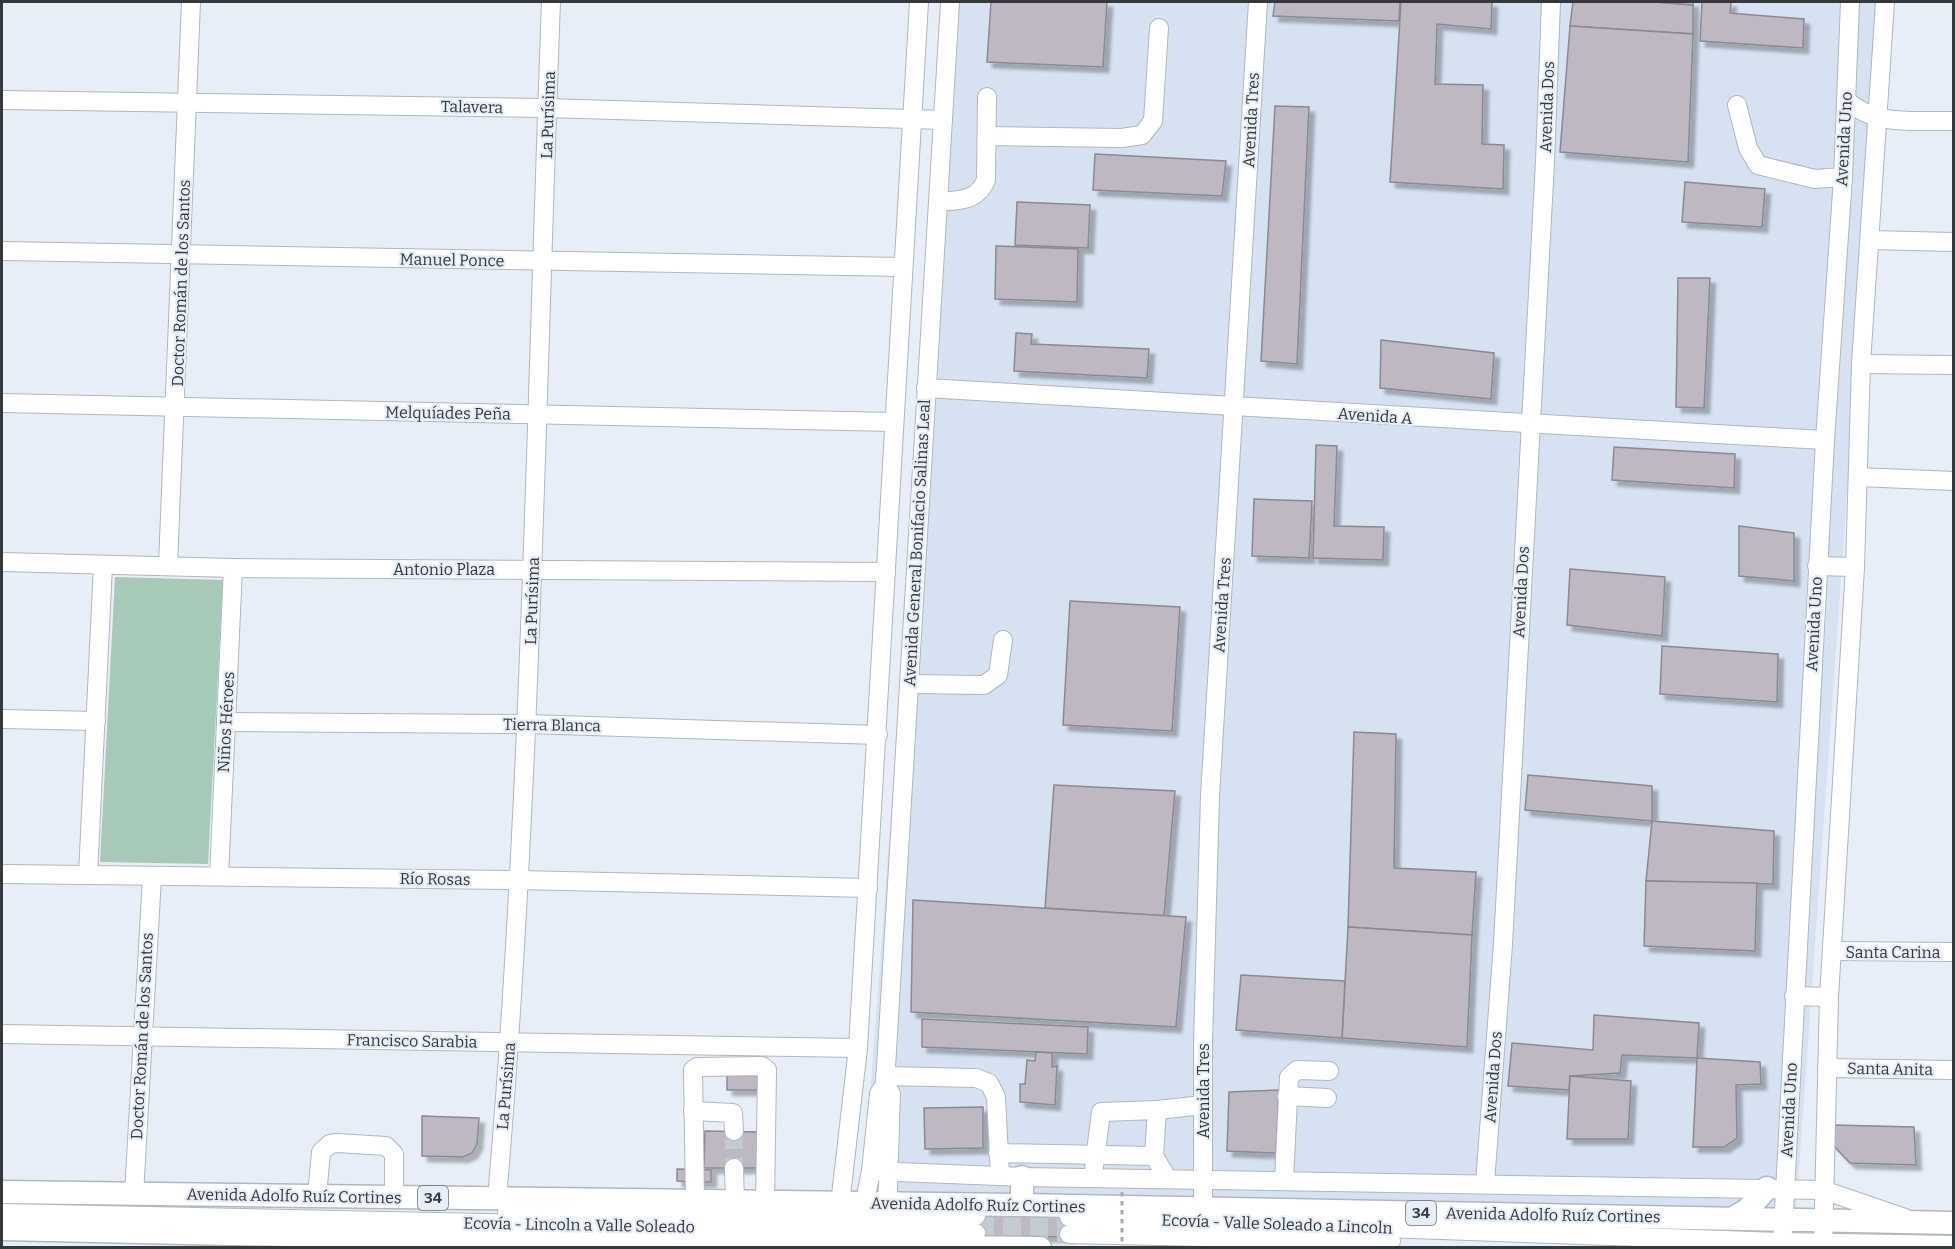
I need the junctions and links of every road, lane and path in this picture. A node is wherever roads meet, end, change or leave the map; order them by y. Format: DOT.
graph roads {
  1 [pos="191,2"];
  2 [pos="551,2"];
  3 [pos="919,2"];
  4 [pos="950,2"];
  5 [pos="1258,2"];
  6 [pos="1551,2"];
  7 [pos="1850,2"];
  8 [pos="1885,2"];
  9 [pos="1159,28"];
  10 [pos="987,97"];
  11 [pos="2,100"];
  12 [pos="1846,100"];
  13 [pos="187,104"];
  14 [pos="1737,105"];
  15 [pos="547,108"];
  16 [pos="912,119"];
  17 [pos="943,120"];
  18 [pos="1879,120"];
  19 [pos="1953,121"];
  20 [pos="987,136"];
  21 [pos="1844,147"];
  22 [pos="1843,177"];
  23 [pos="938,202"];
  24 [pos="1870,240"];
  25 [pos="1953,242"];
  26 [pos="2,251"];
  27 [pos="180,256"];
  28 [pos="544,261"];
  29 [pos="903,267"];
  30 [pos="1861,364"];
  31 [pos="1953,365"];
  32 [pos="926,388"];
  33 [pos="2,403"];
  34 [pos="1235,405"];
  35 [pos="177,408"];
  36 [pos="538,415"];
  37 [pos="894,422"];
  38 [pos="1530,424"];
  39 [pos="1825,440"];
  40 [pos="1858,477"];
  41 [pos="1953,481"];
  42 [pos="2,562"];
  43 [pos="103,565"];
  44 [pos="168,565"];
  45 [pos="1818,567"];
  46 [pos="1855,567"];
  47 [pos="233,568"];
  48 [pos="533,569"];
  49 [pos="886,573"];
  50 [pos="884,610"];
  51 [pos="915,610"];
  52 [pos="1003,640"];
  53 [pos="910,684"];
  54 [pos="2,719"];
  55 [pos="96,721"];
  56 [pos="226,722"];
  57 [pos="527,724"];
  58 [pos="878,735"];
  59 [pos="2,874"];
  60 [pos="88,875"];
  61 [pos="219,876"];
  62 [pos="152,877"];
  63 [pos="519,880"];
  64 [pos="868,888"];
  65 [pos="894,915"];
  66 [pos="1832,951"];
  67 [pos="1953,952"];
  68 [pos="863,962"];
  69 [pos="1794,996"];
  70 [pos="1829,997"];
  71 [pos="2,1034"];
  72 [pos="142,1037"];
  73 [pos="510,1042"];
  74 [pos="858,1048"];
  75 [pos="1827,1068"];
  76 [pos="1953,1070"];
  77 [pos="1329,1071"];
  78 [pos="885,1080"];
  79 [pos="1287,1096"];
  80 [pos="1327,1098"];
  81 [pos="1203,1106"];
  82 [pos="1157,1110"];
  83 [pos="693,1111"];
  84 [pos="734,1131"];
  85 [pos="999,1153"];
  86 [pos="1095,1155"];
  87 [pos="1154,1156"];
  88 [pos="734,1168"];
  89 [pos="871,1171"];
  90 [pos="889,1172"];
  91 [pos="1000,1176"];
  92 [pos="1023,1177"];
  93 [pos="1094,1178"];
  94 [pos="1167,1178"];
  95 [pos="1203,1179"];
  96 [pos="1284,1180"];
  97 [pos="1485,1183"];
  98 [pos="1776,1188"];
  99 [pos="1823,1190"];
  100 [pos="2,1192"];
  101 [pos="1122,1192"];
  102 [pos="134,1194"];
  103 [pos="317,1196"];
  104 [pos="394,1197"];
  105 [pos="497,1199"];
  106 [pos="2,1201"];
  107 [pos="695,1202"];
  108 [pos="735,1202"];
  109 [pos="765,1203"];
  110 [pos="840,1204"];
  111 [pos="1022,1205"];
  112 [pos="1203,1210"];
  113 [pos="2,1213"];
  114 [pos="1735,1217"];
  115 [pos="1783,1218"];
  116 [pos="1824,1220"];
  117 [pos="1918,1223"];
  118 [pos="1953,1223"];
  119 [pos="976,1224"];
  120 [pos="2,1229"];
  121 [pos="858,1229"];
  122 [pos="886,1229"];
  123 [pos="254,1241"];
  124 [pos="307,1242"];
  125 [pos="481,1244"];
  126 [pos="1782,1245"];
  127 [pos="1823,1245"];
  128 [pos="1953,1245"];
  129 [pos="765,1246"];
  130 [pos="920,1246"];
  131 [pos="1040,1248"];
  132 [pos="1122,1248"];
  133 [pos="1732,1248"];
  1 -- 13 [label="street, Doctor Román de los Santos"];
  2 -- 15 [label="street, La Purísima"];
  3 -- 16 [label="street"];
  4 -- 17 [label="street, Avenida General Bonifacio Salinas Leal"];
  5 -- 34 [label="street, Avenida Tres"];
  6 -- 38 [label="street, Avenida Dos"];
  7 -- 12 [label="street, Avenida Uno"];
  8 -- 18 [label="street, Avenida Uno"];
  9 -- 20 [label="street"];
  10 -- 20 [label="street"];
  11 -- 13 [label="street, Talavera"];
  12 -- 18 [label="street"];
  12 -- 21 [label="street, Avenida Uno"];
  13 -- 15 [label="street, Talavera"];
  13 -- 27 [label="street, Doctor Román de los Santos"];
  14 -- 22 [label="street"];
  15 -- 16 [label="street, Talavera"];
  15 -- 28 [label="street, La Purísima"];
  16 -- 17 [label="street, Talavera"];
  16 -- 29 [label="street"];
  17 -- 23 [label="street, Avenida General Bonifacio Salinas Leal"];
  18 -- 19 [label="street"];
  18 -- 21 [label="street"];
  18 -- 24 [label="street, Avenida Uno"];
  20 -- 23 [label="street"];
  21 -- 22 [label="street, Avenida Uno"];
  22 -- 39 [label="street, Avenida Uno"];
  23 -- 32 [label="street, Avenida General Bonifacio Salinas Leal"];
  24 -- 25 [label="street"];
  24 -- 30 [label="street, Avenida Uno"];
  26 -- 27 [label="street, Manuel Ponce"];
  27 -- 28 [label="street, Manuel Ponce"];
  27 -- 35 [label="street, Doctor Román de los Santos"];
  28 -- 29 [label="street, Manuel Ponce"];
  28 -- 36 [label="street, La Purísima"];
  29 -- 37 [label="street"];
  30 -- 31 [label="street"];
  30 -- 40 [label="street, Avenida Uno"];
  32 -- 34 [label="street, Avenida A"];
  32 -- 51 [label="street, Avenida General Bonifacio Salinas Leal"];
  33 -- 35 [label="street, Melquíades Peña"];
  34 -- 38 [label="street, Avenida A"];
  34 -- 81 [label="street, Avenida Tres"];
  35 -- 36 [label="street, Melquíades Peña"];
  35 -- 44 [label="street, Doctor Román de los Santos"];
  36 -- 37 [label="street, Melquíades Peña"];
  36 -- 48 [label="street, La Purísima"];
  37 -- 49 [label="street"];
  38 -- 39 [label="street, Avenida A"];
  38 -- 97 [label="street, Avenida Dos"];
  39 -- 45 [label="street, Avenida Uno"];
  40 -- 41 [label="street"];
  40 -- 46 [label="street, Avenida Uno"];
  42 -- 43 [label="street, Antonio Plaza"];
  43 -- 44 [label="street, Antonio Plaza"];
  43 -- 55 [label="street"];
  44 -- 47 [label="street, Antonio Plaza"];
  45 -- 46 [label="street"];
  45 -- 69 [label="street, Avenida Uno"];
  46 -- 66 [label="street, Avenida Uno"];
  47 -- 48 [label="street, Antonio Plaza"];
  47 -- 56 [label="street, Niños Héroes"];
  48 -- 49 [label="street, Antonio Plaza"];
  48 -- 57 [label="street, La Purísima"];
  49 -- 50 [label="street"];
  50 -- 51 [label="street"];
  50 -- 58 [label="street"];
  51 -- 53 [label="street, Avenida General Bonifacio Salinas Leal"];
  52 -- 53 [label="street"];
  53 -- 65 [label="street, Avenida General Bonifacio Salinas Leal"];
  54 -- 55 [label="street"];
  55 -- 60 [label="street"];
  56 -- 57 [label="street, Tierra Blanca"];
  56 -- 61 [label="street, Niños Héroes"];
  57 -- 58 [label="street, Tierra Blanca"];
  57 -- 63 [label="street, La Purísima"];
  58 -- 64 [label="street"];
  59 -- 60 [label="street, Río Rosas"];
  60 -- 62 [label="street, Río Rosas"];
  61 -- 62 [label="street, Río Rosas"];
  61 -- 63 [label="street, Río Rosas"];
  62 -- 72 [label="street, Doctor Román de los Santos"];
  63 -- 64 [label="street, Río Rosas"];
  63 -- 73 [label="street, La Purísima"];
  64 -- 68 [label="street"];
  65 -- 68 [label="street"];
  65 -- 78 [label="street, Avenida General Bonifacio Salinas Leal"];
  66 -- 67 [label="street, Santa Carina"];
  66 -- 70 [label="street, Avenida Uno"];
  68 -- 74 [label="street"];
  69 -- 70 [label="street"];
  69 -- 98 [label="street, Avenida Uno"];
  70 -- 75 [label="street, Avenida Uno"];
  71 -- 72 [label="street, Francisco Sarabia"];
  72 -- 73 [label="street, Francisco Sarabia"];
  72 -- 102 [label="street, Doctor Román de los Santos"];
  73 -- 74 [label="street, Francisco Sarabia"];
  73 -- 105 [label="street, La Purísima"];
  74 -- 110 [label="street"];
  75 -- 76 [label="street, Santa Anita"];
  75 -- 99 [label="street, Avenida Uno"];
  77 -- 79 [label="street"];
  78 -- 85 [label="street"];
  78 -- 89 [label="street, Avenida General Bonifacio Salinas Leal"];
  78 -- 90 [label="street, Avenida General Bonifacio Salinas Leal"];
  79 -- 80 [label="street"];
  79 -- 96 [label="street"];
  81 -- 82 [label="street"];
  81 -- 95 [label="street, Avenida Tres"];
  82 -- 86 [label="street"];
  82 -- 87 [label="street"];
  83 -- 84 [label="street"];
  83 -- 107 [label="street"];
  83 -- 109 [label="street"];
  85 -- 86 [label="street"];
  85 -- 91 [label="street"];
  86 -- 87 [label="street"];
  86 -- 93 [label="street"];
  87 -- 94 [label="street"];
  88 -- 108 [label="street"];
  89 -- 90 [label="street"];
  89 -- 121 [label="street, Avenida General Bonifacio Salinas Leal"];
  90 -- 91 [label="street"];
  90 -- 122 [label="street, Avenida General Bonifacio Salinas Leal"];
  91 -- 92 [label="street"];
  92 -- 93 [label="street"];
  92 -- 111 [label="main road"];
  93 -- 94 [label="street"];
  94 -- 95 [label="street"];
  95 -- 96 [label="street"];
  95 -- 112 [label="street, Avenida Tres"];
  96 -- 97 [label="street"];
  97 -- 98 [label="street"];
  98 -- 99 [label="street"];
  98 -- 114 [label="main road"];
  98 -- 115 [label="street, Avenida Uno"];
  99 -- 116 [label="street, Avenida Uno"];
  99 -- 117 [label="street"];
  100 -- 102 [label="main road, Avenida Adolfo Ruíz Cortines / 34"];
  101 -- 132 [label="path, bridge"];
  102 -- 103 [label="main road, Avenida Adolfo Ruíz Cortines / 34"];
  103 -- 104 [label="main road, Avenida Adolfo Ruíz Cortines / 34"];
  103 -- 104 [label="street"];
  104 -- 105 [label="main road, Avenida Adolfo Ruíz Cortines / 34"];
  105 -- 107 [label="main road, Avenida Adolfo Ruíz Cortines / 34"];
  106 -- 121 [label="street"];
  107 -- 108 [label="main road, Avenida Adolfo Ruíz Cortines / 34"];
  108 -- 109 [label="main road, Avenida Adolfo Ruíz Cortines / 34"];
  109 -- 110 [label="main road, Avenida Adolfo Ruíz Cortines / 34"];
  110 -- 121 [label="main road, Avenida Adolfo Ruíz Cortines / 34"];
  111 -- 112 [label="main road, Avenida Adolfo Ruíz Cortines / 34"];
  111 -- 122 [label="main road, Avenida Adolfo Ruíz Cortines / 34"];
  112 -- 114 [label="main road, Avenida Adolfo Ruíz Cortines / 34"];
  113 -- 121 [label="street, Ecovía - Lincoln a Valle Soleado"];
  114 -- 115 [label="main road, Avenida Adolfo Ruíz Cortines / 34"];
  115 -- 116 [label="main road, Avenida Adolfo Ruíz Cortines / 34"];
  115 -- 126 [label="street, Avenida Uno"];
  116 -- 117 [label="main road, Avenida Adolfo Ruíz Cortines / 34"];
  116 -- 127 [label="street, Avenida Uno"];
  117 -- 118 [label="main road, Avenida Adolfo Ruíz Cortines / 34"];
  119 -- 122 [label="street"];
  120 -- 123 [label="main road, Avenida Adolfo Ruíz Cortines / 34"];
  121 -- 122 [label="main road, Avenida Adolfo Ruíz Cortines / 34"];
  121 -- 122 [label="main road, Avenida Adolfo Ruíz Cortines / 34"];
  121 -- 129 [label="main road, Avenida Adolfo Ruíz Cortines / 34"];
  122 -- 130 [label="main road, Avenida Adolfo Ruíz Cortines / 34"];
  123 -- 124 [label="main road, Avenida Adolfo Ruíz Cortines / 34"];
  124 -- 125 [label="main road, Avenida Adolfo Ruíz Cortines / 34"];
  125 -- 129 [label="main road, Avenida Adolfo Ruíz Cortines / 34"];
  126 -- 127 [label="street, Ecovía - Valle Soleado a Lincoln"];
  126 -- 133 [label="street, Ecovía - Valle Soleado a Lincoln"];
  127 -- 128 [label="street, Ecovía - Valle Soleado a Lincoln"];
  130 -- 131 [label="main road, Avenida Adolfo Ruíz Cortines / 34"];
}
